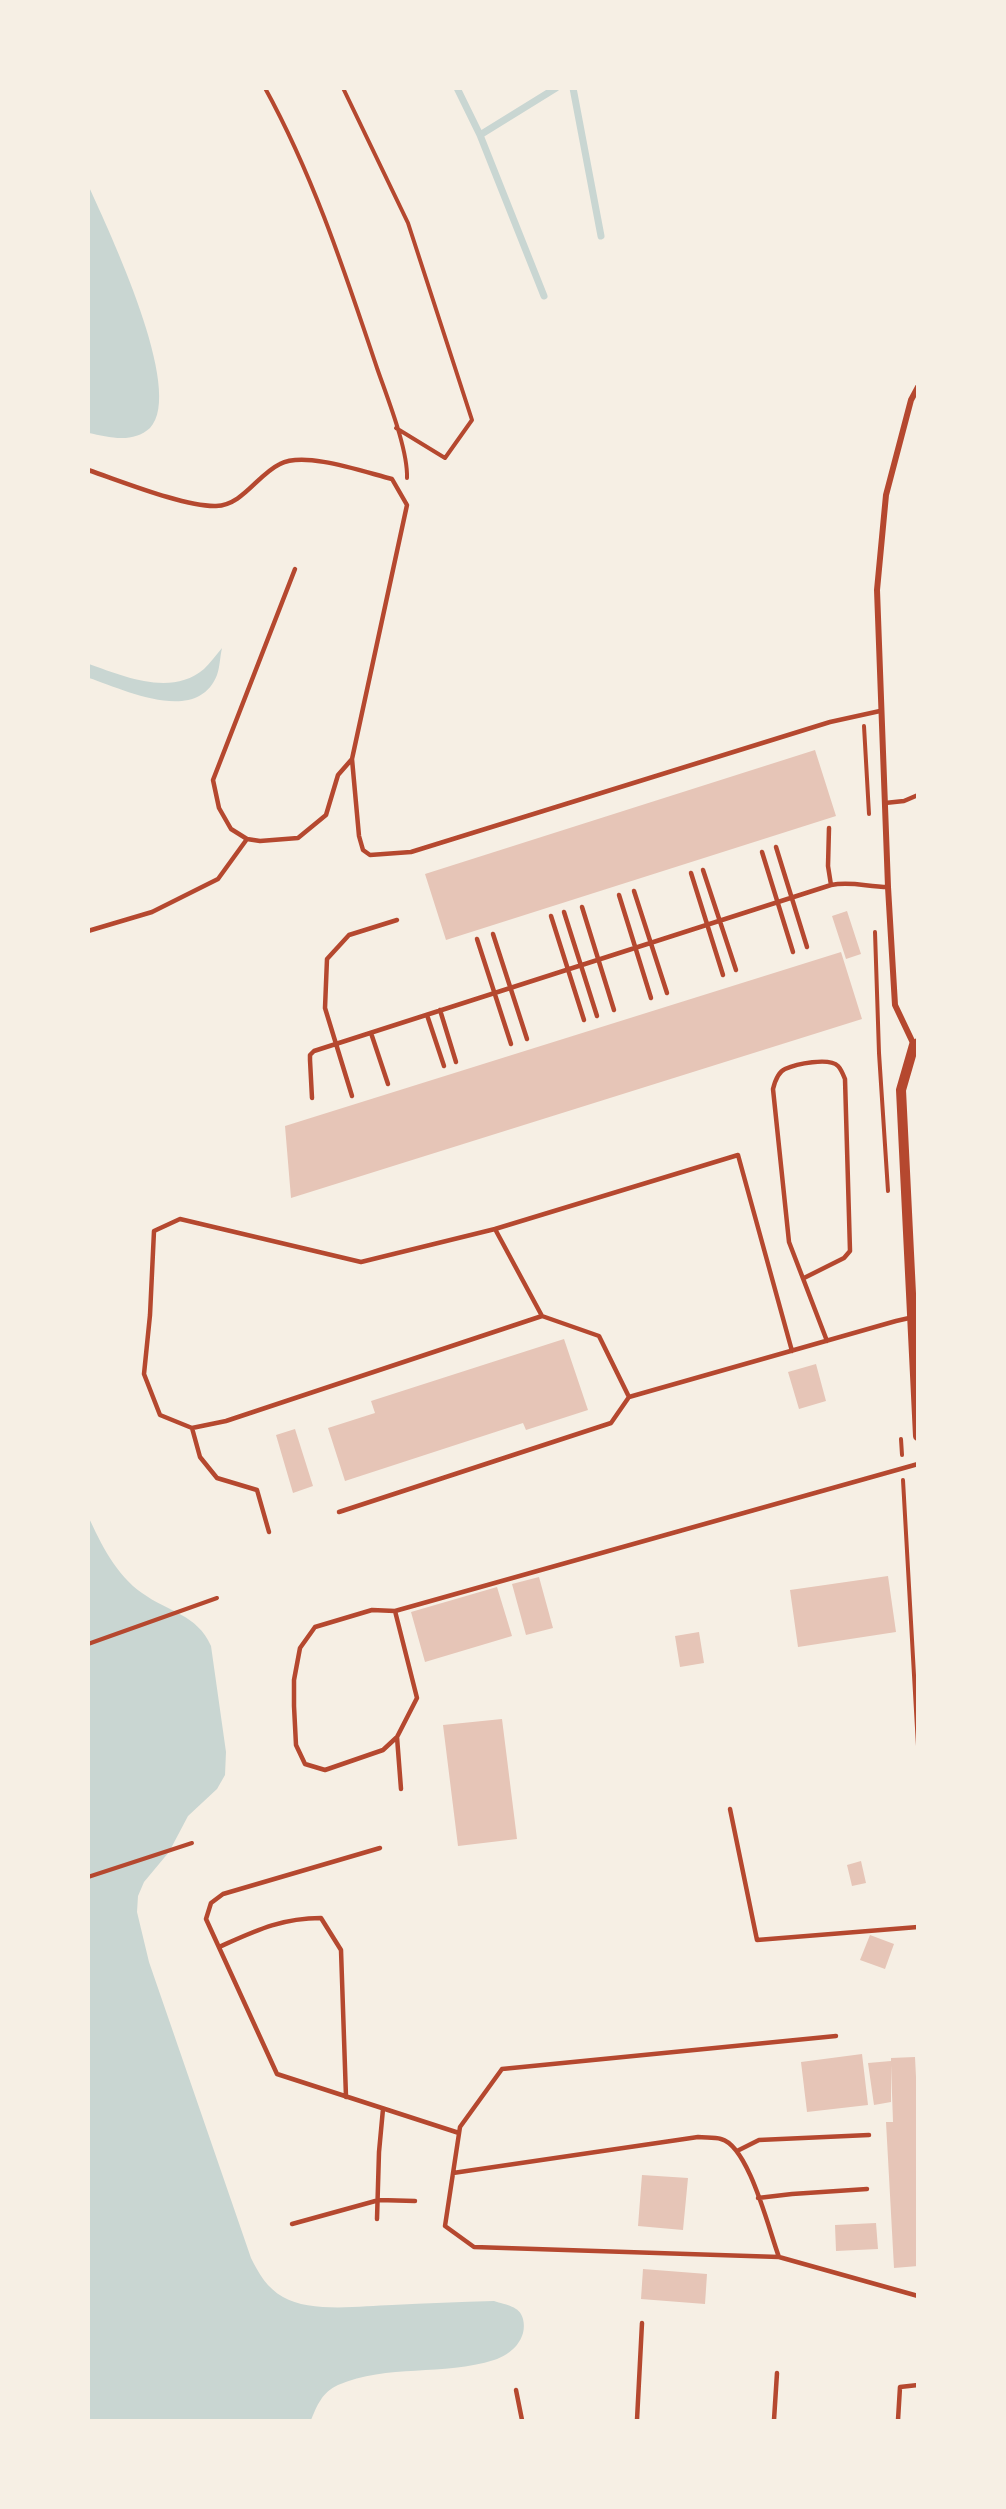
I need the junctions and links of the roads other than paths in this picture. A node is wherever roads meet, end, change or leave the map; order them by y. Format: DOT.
graph roads {
  1 [pos="918,387"];
  2 [pos="88,471"];
  3 [pos="296,569"];
  4 [pos="880,711"];
  5 [pos="352,759"];
  6 [pos="917,796"];
  7 [pos="885,803"];
  8 [pos="829,828"];
  9 [pos="248,839"];
  10 [pos="776,847"];
  11 [pos="762,852"];
  12 [pos="703,870"];
  13 [pos="691,873"];
  14 [pos="831,885"];
  15 [pos="888,887"];
  16 [pos="634,891"];
  17 [pos="619,895"];
  18 [pos="792,898"];
  19 [pos="778,902"];
  20 [pos="582,907"];
  21 [pos="564,912"];
  22 [pos="551,916"];
  23 [pos="398,920"];
  24 [pos="720,921"];
  25 [pos="707,925"];
  26 [pos="88,932"];
  27 [pos="493,934"];
  28 [pos="477,939"];
  29 [pos="651,943"];
  30 [pos="807,947"];
  31 [pos="635,948"];
  32 [pos="793,952"];
  33 [pos="598,960"];
  34 [pos="581,965"];
  35 [pos="568,970"];
  36 [pos="736,970"];
  37 [pos="723,975"];
  38 [pos="510,988"];
  39 [pos="495,993"];
  40 [pos="667,993"];
  41 [pos="651,998"];
  42 [pos="440,1010"];
  43 [pos="614,1010"];
  44 [pos="428,1015"];
  45 [pos="597,1016"];
  46 [pos="584,1020"];
  47 [pos="371,1033"];
  48 [pos="527,1039"];
  49 [pos="336,1044"];
  50 [pos="511,1044"];
  51 [pos="916,1044"];
  52 [pos="456,1062"];
  53 [pos="444,1066"];
  54 [pos="388,1084"];
  55 [pos="352,1096"];
  56 [pos="312,1098"];
  57 [pos="495,1229"];
  58 [pos="804,1278"];
  59 [pos="542,1316"];
  60 [pos="915,1317"];
  61 [pos="827,1341"];
  62 [pos="916,1345"];
  63 [pos="792,1351"];
  64 [pos="629,1397"];
  65 [pos="192,1428"];
  66 [pos="918,1436"];
  67 [pos="918,1464"];
  68 [pos="339,1512"];
  69 [pos="269,1532"];
  70 [pos="395,1611"];
  71 [pos="397,1737"];
  72 [pos="401,1790"];
  73 [pos="730,1809"];
  74 [pos="380,1848"];
  75 [pos="918,1928"];
  76 [pos="219,1947"];
  77 [pos="836,2036"];
  78 [pos="346,2097"];
  79 [pos="383,2109"];
  80 [pos="459,2133"];
  81 [pos="868,2134"];
  82 [pos="737,2151"];
  83 [pos="453,2173"];
  84 [pos="867,2189"];
  85 [pos="758,2198"];
  86 [pos="379,2200"];
  87 [pos="415,2201"];
  88 [pos="378,2219"];
  89 [pos="292,2224"];
  90 [pos="778,2257"];
  91 [pos="918,2296"];
  92 [pos="642,2323"];
  93 [pos="777,2373"];
  94 [pos="918,2385"];
  95 [pos="516,2390"];
  96 [pos="522,2421"];
  97 [pos="637,2421"];
  98 [pos="774,2421"];
  99 [pos="898,2421"];
  1 -- 4 [label="street"];
  2 -- 5 [label="lane"];
  3 -- 9 [label="lane"];
  4 -- 5 [label="lane"];
  4 -- 7 [label="street"];
  5 -- 9 [label="lane"];
  6 -- 7 [label="lane"];
  7 -- 15 [label="street"];
  8 -- 14 [label="lane"];
  9 -- 26 [label="lane"];
  10 -- 18 [label="lane"];
  11 -- 19 [label="lane"];
  12 -- 24 [label="lane"];
  13 -- 25 [label="lane"];
  14 -- 15 [label="lane"];
  14 -- 18 [label="lane"];
  15 -- 51 [label="street"];
  16 -- 29 [label="lane"];
  17 -- 31 [label="lane"];
  18 -- 19 [label="lane"];
  18 -- 30 [label="lane"];
  19 -- 24 [label="lane"];
  19 -- 32 [label="lane"];
  20 -- 33 [label="lane"];
  21 -- 34 [label="lane"];
  22 -- 35 [label="lane"];
  23 -- 49 [label="lane"];
  24 -- 25 [label="lane"];
  24 -- 36 [label="lane"];
  25 -- 29 [label="lane"];
  25 -- 37 [label="lane"];
  27 -- 38 [label="lane"];
  28 -- 39 [label="lane"];
  29 -- 31 [label="lane"];
  29 -- 40 [label="lane"];
  31 -- 33 [label="lane"];
  31 -- 41 [label="lane"];
  33 -- 34 [label="lane"];
  33 -- 43 [label="lane"];
  34 -- 35 [label="lane"];
  34 -- 45 [label="lane"];
  35 -- 38 [label="lane"];
  35 -- 46 [label="lane"];
  38 -- 39 [label="lane"];
  38 -- 48 [label="lane"];
  39 -- 42 [label="lane"];
  39 -- 50 [label="lane"];
  42 -- 44 [label="lane"];
  42 -- 52 [label="lane"];
  44 -- 47 [label="lane"];
  44 -- 53 [label="lane"];
  47 -- 49 [label="lane"];
  47 -- 54 [label="lane"];
  49 -- 55 [label="lane"];
  49 -- 56 [label="lane"];
  51 -- 60 [label="street"];
  57 -- 59 [label="lane"];
  57 -- 63 [label="lane"];
  57 -- 65 [label="lane"];
  58 -- 58 [label="lane"];
  58 -- 61 [label="lane"];
  59 -- 64 [label="lane"];
  59 -- 65 [label="lane"];
  60 -- 61 [label="lane"];
  60 -- 62 [label="street"];
  61 -- 63 [label="lane"];
  62 -- 66 [label="street"];
  63 -- 64 [label="lane"];
  64 -- 68 [label="lane"];
  65 -- 69 [label="lane"];
  67 -- 70 [label="lane"];
  70 -- 71 [label="lane"];
  70 -- 71 [label="lane"];
  71 -- 72 [label="lane"];
  73 -- 75 [label="lane"];
  74 -- 76 [label="lane"];
  76 -- 78 [label="lane"];
  76 -- 78 [label="lane"];
  77 -- 80 [label="lane"];
  78 -- 79 [label="lane"];
  79 -- 80 [label="lane"];
  79 -- 86 [label="lane"];
  80 -- 83 [label="lane"];
  81 -- 82 [label="lane"];
  82 -- 83 [label="lane"];
  82 -- 85 [label="lane"];
  83 -- 90 [label="lane"];
  84 -- 85 [label="lane"];
  85 -- 90 [label="lane"];
  86 -- 87 [label="lane"];
  86 -- 88 [label="lane"];
  86 -- 89 [label="lane"];
  90 -- 91 [label="lane"];
  92 -- 97 [label="lane"];
  93 -- 98 [label="lane"];
  94 -- 99 [label="lane"];
  95 -- 96 [label="lane"];
}
